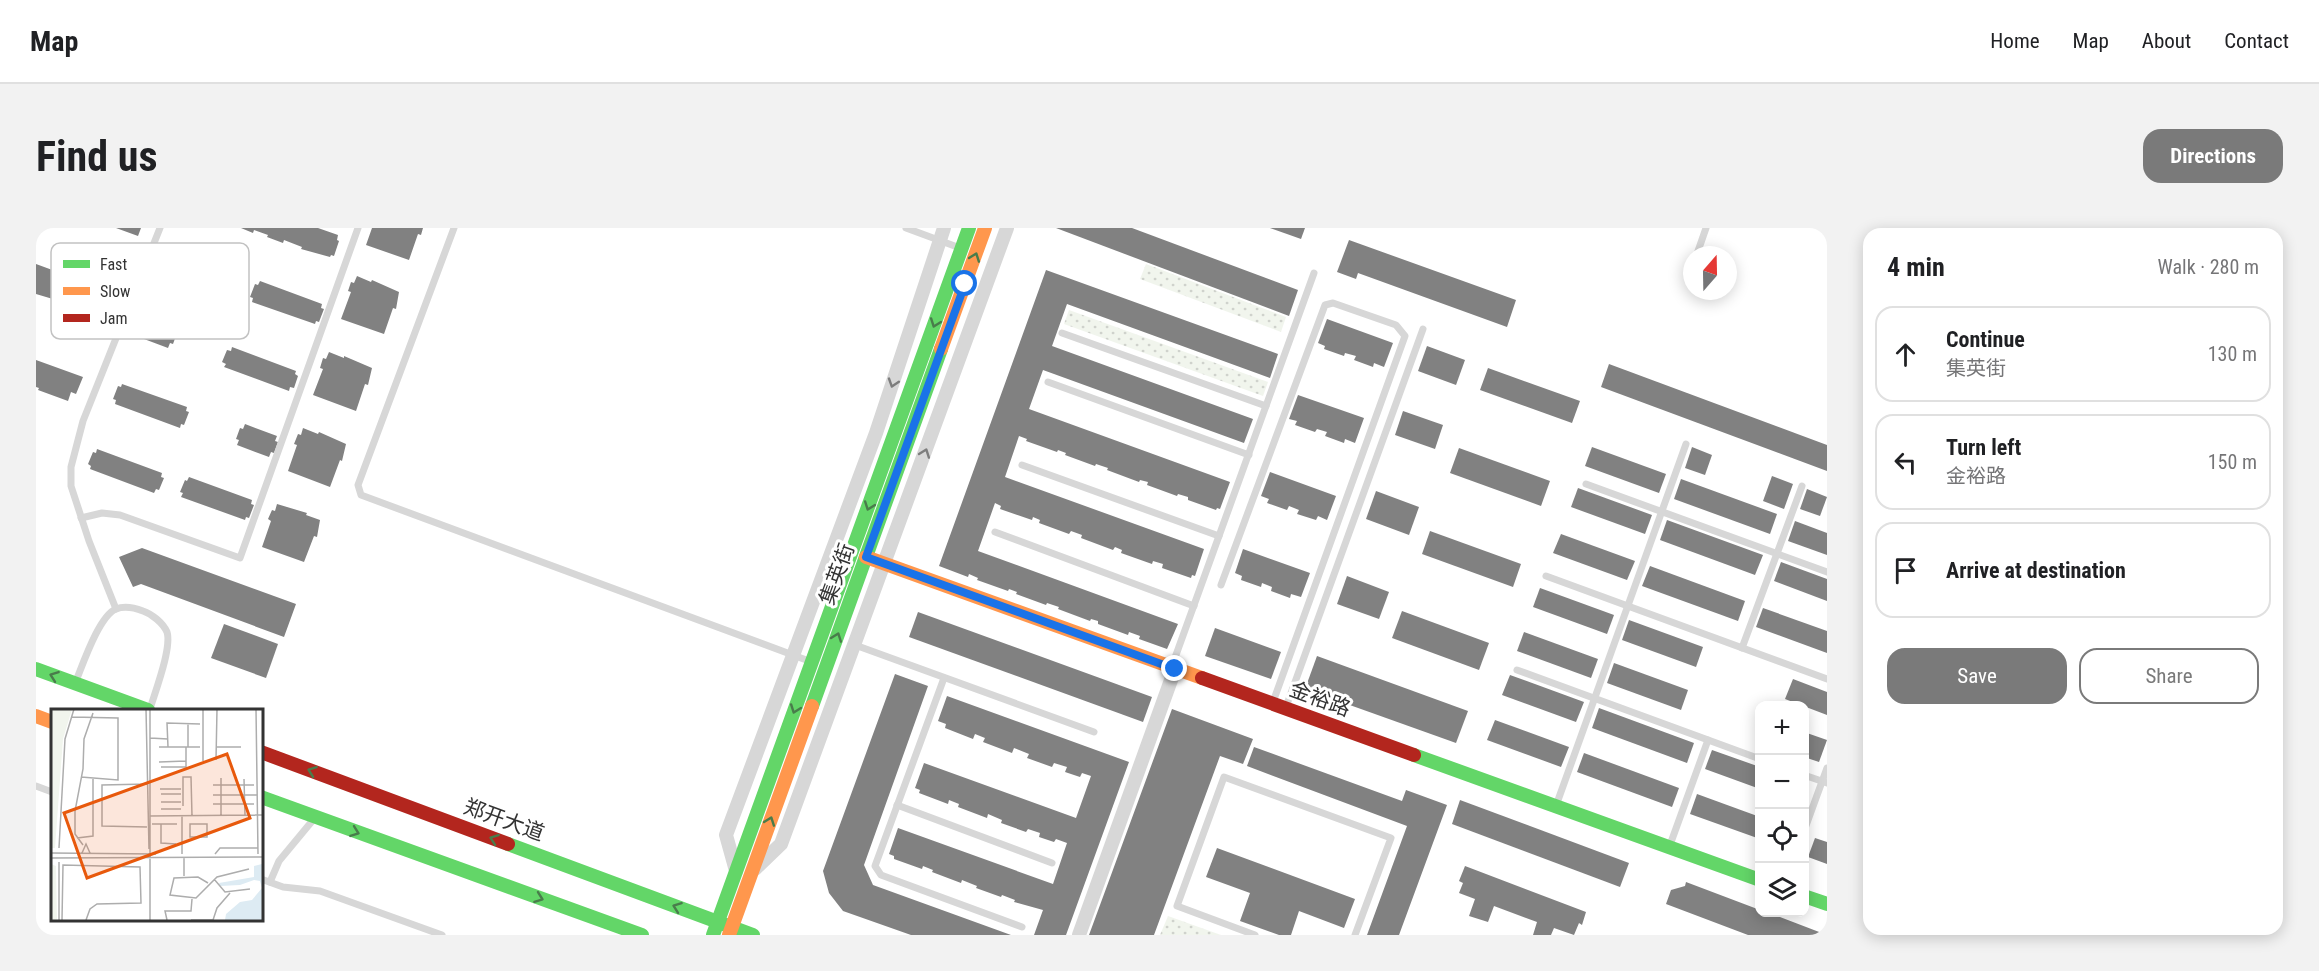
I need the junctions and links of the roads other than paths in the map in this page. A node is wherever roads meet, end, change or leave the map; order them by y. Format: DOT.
graph roads {
  1 [pos="160,228"];
  2 [pos="358,228"];
  3 [pos="454,228"];
  4 [pos="906,228"];
  5 [pos="969,228"];
  6 [pos="985,228"];
  7 [pos="1007,228"];
  8 [pos="1706,228"];
  9 [pos="942,234"];
  10 [pos="154,243"];
  11 [pos="1700,246"];
  12 [pos="962,249"];
  13 [pos="1314,273"];
  14 [pos="1423,329"];
  15 [pos="1062,333"];
  16 [pos="116,339"];
  17 [pos="1048,382"];
  18 [pos="1266,406"];
  19 [pos="1686,444"];
  20 [pos="1249,455"];
  21 [pos="1022,465"];
  22 [pos="1586,484"];
  23 [pos="1802,486"];
  24 [pos="1662,512"];
  25 [pos="81,518"];
  26 [pos="995,532"];
  27 [pos="1219,536"];
  28 [pos="1777,554"];
  29 [pos="866,557"];
  30 [pos="885,564"];
  31 [pos="1827,572"];
  32 [pos="1546,576"];
  33 [pos="1221,585"];
  34 [pos="1194,606"];
  35 [pos="1628,606"];
  36 [pos="116,609"];
  37 [pos="855,645"];
  38 [pos="1742,648"];
  39 [pos="794,656"];
  40 [pos="812,663"];
  41 [pos="36,669"];
  42 [pos="1173,669"];
  43 [pos="1517,670"];
  44 [pos="944,678"];
  45 [pos="1827,679"];
  46 [pos="75,683"];
  47 [pos="1594,698"];
  48 [pos="1279,706"];
  49 [pos="146,709"];
  50 [pos="149,709"];
  51 [pos="36,716"];
  52 [pos="51,722"];
  53 [pos="1094,732"];
  54 [pos="1708,740"];
  55 [pos="262,752"];
  56 [pos="1755,757"];
  57 [pos="1827,768"];
  58 [pos="1809,777"];
  59 [pos="1825,782"];
  60 [pos="36,786"];
  61 [pos="51,792"];
  62 [pos="262,797"];
  63 [pos="897,805"];
  64 [pos="1556,806"];
  65 [pos="315,817"];
  66 [pos="1809,819"];
  67 [pos="1669,847"];
  68 [pos="1052,863"];
  69 [pos="736,872"];
  70 [pos="752,872"];
  71 [pos="1755,878"];
  72 [pos="262,879"];
  73 [pos="270,882"];
  74 [pos="1809,898"];
  75 [pos="1827,904"];
  76 [pos="1022,927"];
  77 [pos="716,928"];
  78 [pos="730,931"];
  79 [pos="442,935"];
  80 [pos="642,935"];
  81 [pos="753,935"];
  82 [pos="1079,935"];
  83 [pos="1255,935"];
  84 [pos="1355,935"];
  1 -- 10 [label="lane"];
  2 -- 25 [label="lane"];
  3 -- 39 [label="lane"];
  4 -- 9 [label="lane"];
  5 -- 12 [label="main road, 集英街"];
  29 -- 6 [label="main road, 集英街, one-way"];
  30 -- 7 [label="street, one-way"];
  8 -- 11 [label="lane"];
  9 -- 12 [label="lane"];
  9 -- 39 [label="street, one-way"];
  12 -- 40 [label="main road, 集英街, one-way"];
  13 -- 18 [label="lane"];
  14 -- 48 [label="lane"];
  15 -- 18 [label="lane"];
  16 -- 25 [label="lane"];
  17 -- 20 [label="lane"];
  18 -- 20 [label="lane"];
  19 -- 24 [label="lane"];
  20 -- 27 [label="lane"];
  21 -- 27 [label="lane"];
  22 -- 24 [label="lane"];
  23 -- 28 [label="lane"];
  24 -- 28 [label="lane"];
  24 -- 35 [label="lane"];
  25 -- 36 [label="lane"];
  26 -- 34 [label="lane"];
  27 -- 34 [label="lane"];
  28 -- 31 [label="lane"];
  28 -- 38 [label="lane"];
  29 -- 30 [label="main road, 金裕路"];
  70 -- 29 [label="main road, 集英街, one-way"];
  30 -- 37 [label="street"];
  30 -- 42 [label="main road, 金裕路"];
  32 -- 35 [label="lane"];
  33 -- 48 [label="lane"];
  34 -- 42 [label="lane"];
  35 -- 38 [label="lane"];
  35 -- 47 [label="lane"];
  36 -- 46 [label="lane"];
  36 -- 50 [label="lane"];
  37 -- 44 [label="lane"];
  37 -- 70 [label="street"];
  38 -- 45 [label="lane"];
  39 -- 40 [label="lane"];
  39 -- 69 [label="street"];
  40 -- 69 [label="main road, 集英街, one-way"];
  46 -- 41 [label="main road, one-way"];
  42 -- 48 [label="main road, 金裕路"];
  42 -- 82 [label="street"];
  43 -- 47 [label="lane"];
  44 -- 53 [label="lane"];
  44 -- 63 [label="lane"];
  46 -- 49 [label="main road"];
  47 -- 54 [label="lane"];
  47 -- 64 [label="lane"];
  48 -- 64 [label="main road, 金裕路"];
  51 -- 52 [label="main road"];
  54 -- 56 [label="lane"];
  54 -- 67 [label="lane"];
  77 -- 55 [label="main road, 郑开大道, one-way"];
  57 -- 59 [label="lane"];
  58 -- 59 [label="lane"];
  59 -- 66 [label="lane"];
  60 -- 61 [label="lane"];
  62 -- 65 [label="main road"];
  63 -- 68 [label="lane"];
  63 -- 76 [label="lane"];
  64 -- 67 [label="main road, 金裕路"];
  65 -- 73 [label="lane"];
  65 -- 80 [label="main road, one-way"];
  67 -- 71 [label="main road, 金裕路"];
  69 -- 77 [label="main road, 集英街"];
  70 -- 78 [label="main road, 集英街"];
  72 -- 73 [label="lane"];
  73 -- 79 [label="lane"];
  74 -- 75 [label="main road"];
  77 -- 78 [label="main road, 郑开大道"];
  78 -- 81 [label="main road, 郑开大道"];
  83 -- 84 [label="lane"];
}
